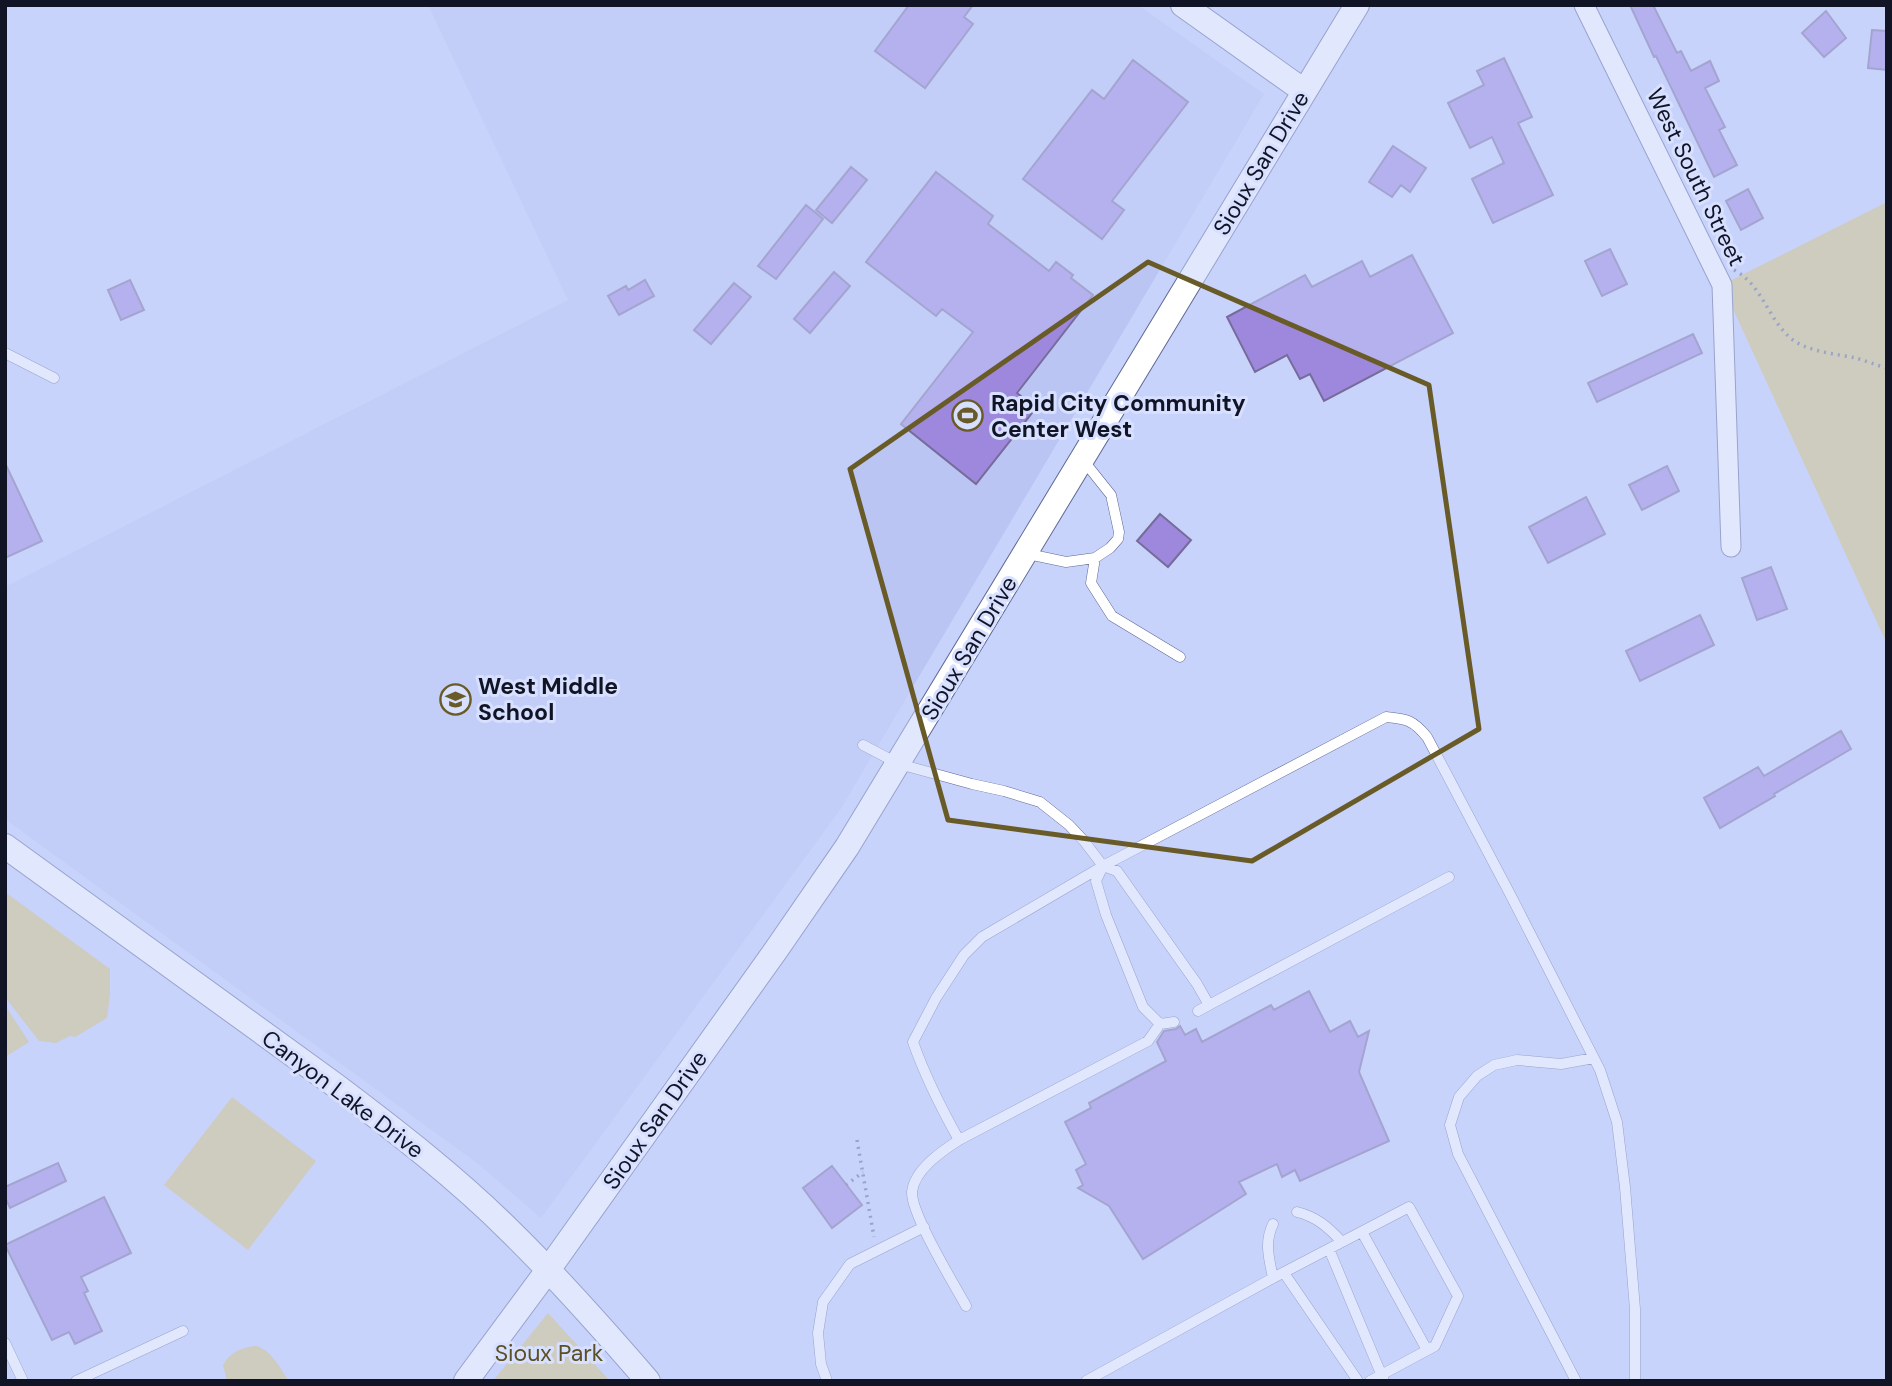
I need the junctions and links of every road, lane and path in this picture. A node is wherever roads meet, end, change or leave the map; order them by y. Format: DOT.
graph roads {
  1 [pos="1183,5"];
  2 [pos="1357,5"];
  3 [pos="1584,5"];
  4 [pos="1304,92"];
  5 [pos="1714,270"];
  6 [pos="5,353"];
  7 [pos="1887,368"];
  8 [pos="54,378"];
  9 [pos="1083,460"];
  10 [pos="1731,547"];
  11 [pos="1026,554"];
  12 [pos="1095,558"];
  13 [pos="1180,657"];
  14 [pos="863,744"];
  15 [pos="899,764"];
  16 [pos="5,846"];
  17 [pos="1103,866"];
  18 [pos="1450,877"];
  19 [pos="1209,1005"];
  20 [pos="1198,1011"];
  21 [pos="1174,1022"];
  22 [pos="1160,1024"];
  23 [pos="1594,1058"];
  24 [pos="857,1140"];
  25 [pos="959,1140"];
  26 [pos="863,1172"];
  27 [pos="846,1185"];
  28 [pos="1297,1212"];
  29 [pos="1273,1224"];
  30 [pos="924,1227"];
  31 [pos="1362,1232"];
  32 [pos="1342,1242"];
  33 [pos="1329,1249"];
  34 [pos="869,1255"];
  35 [pos="548,1270"];
  36 [pos="1284,1273"];
  37 [pos="1273,1278"];
  38 [pos="966,1306"];
  39 [pos="183,1331"];
  40 [pos="5,1343"];
  41 [pos="1427,1350"];
  42 [pos="1383,1378"];
  43 [pos="23,1381"];
  44 [pos="76,1381"];
  45 [pos="466,1381"];
  46 [pos="648,1381"];
  47 [pos="827,1381"];
  48 [pos="1086,1381"];
  49 [pos="1358,1381"];
  50 [pos="1370,1381"];
  51 [pos="1576,1381"];
  52 [pos="1635,1381"];
  1 -- 4 [label="street"];
  2 -- 4 [label="street, Sioux San Drive"];
  3 -- 5 [label="street, West South Street"];
  4 -- 9 [label="street, Sioux San Drive"];
  5 -- 7 [label="path"];
  5 -- 10 [label="street, West South Street"];
  6 -- 8 [label="lane"];
  9 -- 11 [label="street, Sioux San Drive"];
  9 -- 12 [label="lane"];
  11 -- 12 [label="lane"];
  11 -- 15 [label="street, Sioux San Drive"];
  12 -- 13 [label="lane"];
  14 -- 15 [label="lane"];
  15 -- 17 [label="lane"];
  15 -- 35 [label="street, Sioux San Drive"];
  16 -- 35 [label="street, Canyon Lake Drive"];
  17 -- 19 [label="lane"];
  17 -- 22 [label="lane"];
  17 -- 23 [label="lane"];
  17 -- 25 [label="lane"];
  18 -- 19 [label="lane"];
  19 -- 20 [label="lane"];
  21 -- 22 [label="lane"];
  22 -- 25 [label="lane"];
  23 -- 51 [label="lane"];
  23 -- 52 [label="lane"];
  24 -- 26 [label="path"];
  25 -- 30 [label="lane"];
  26 -- 27 [label="path"];
  26 -- 34 [label="path"];
  28 -- 32 [label="lane"];
  29 -- 37 [label="lane"];
  30 -- 34 [label="lane"];
  30 -- 38 [label="lane"];
  31 -- 32 [label="lane"];
  31 -- 41 [label="lane"];
  31 -- 41 [label="lane"];
  32 -- 33 [label="lane"];
  33 -- 36 [label="lane"];
  33 -- 42 [label="lane"];
  34 -- 47 [label="lane"];
  35 -- 45 [label="street, Sioux San Drive"];
  35 -- 46 [label="street, Canyon Lake Drive"];
  36 -- 37 [label="lane"];
  36 -- 49 [label="lane"];
  37 -- 48 [label="lane"];
  39 -- 44 [label="lane"];
  40 -- 43 [label="lane"];
  41 -- 42 [label="lane"];
  42 -- 50 [label="lane"];
}
